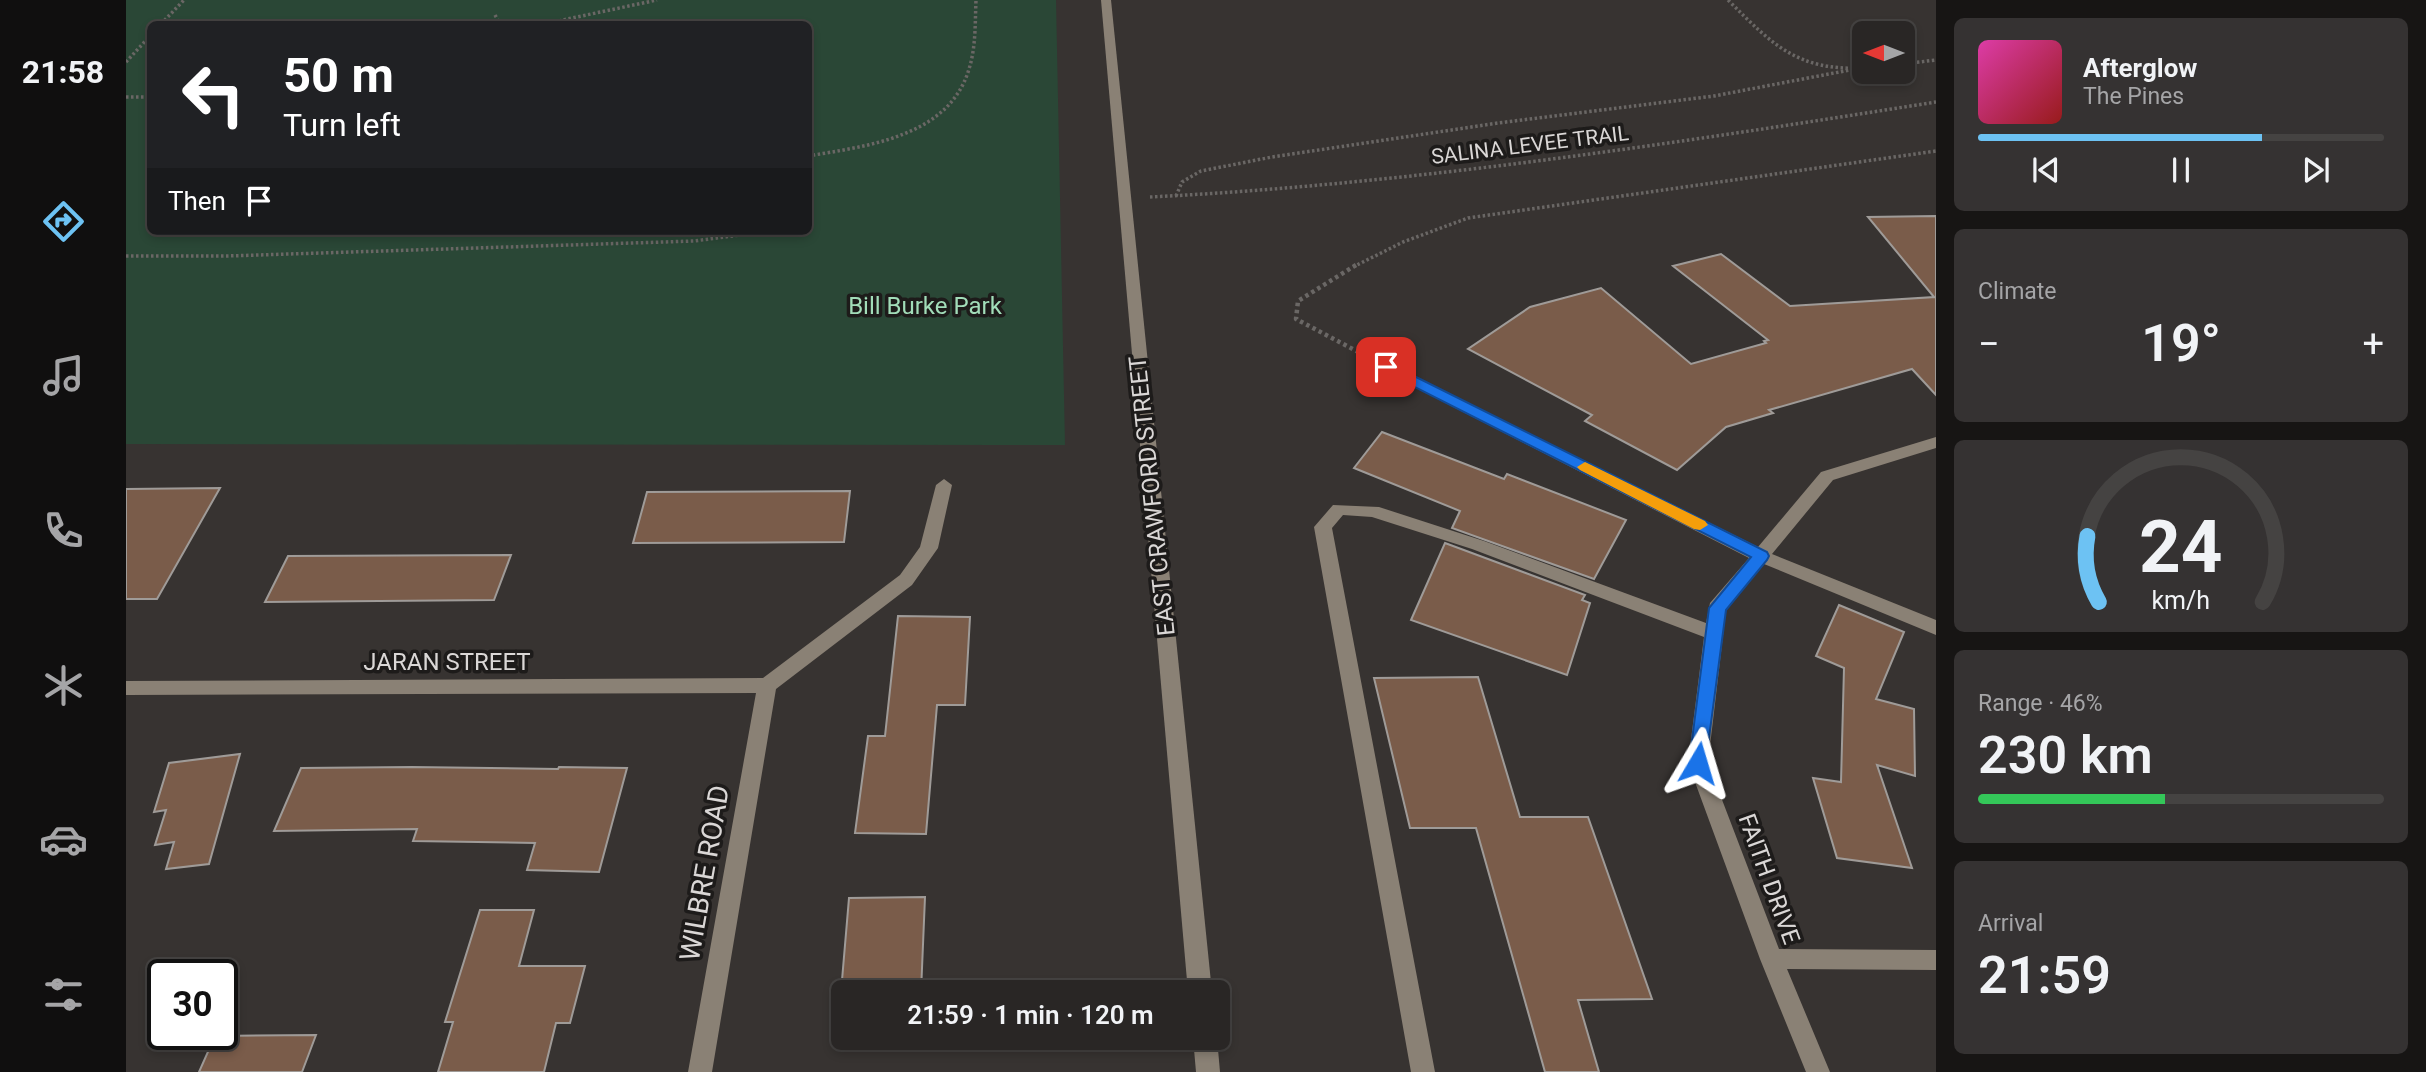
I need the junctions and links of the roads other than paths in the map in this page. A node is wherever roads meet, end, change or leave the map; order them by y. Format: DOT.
graph roads {
  1 [pos="1106,0"];
  2 [pos="1386,367"];
  3 [pos="1936,442"];
  4 [pos="944,485"];
  5 [pos="1761,556"];
  6 [pos="1936,628"];
  7 [pos="1714,634"];
  8 [pos="767,685"];
  9 [pos="126,688"];
  10 [pos="1771,959"];
  11 [pos="1936,960"];
  12 [pos="1199,980"];
  13 [pos="1206,1050"];
  14 [pos="700,1072"];
  15 [pos="1208,1072"];
  16 [pos="1423,1072"];
  17 [pos="1818,1072"];
  1 -- 12 [label="street, EAST CRAWFORD STREET"];
  2 -- 5 [label="street"];
  3 -- 5 [label="street, FAITH DRIVE"];
  4 -- 8 [label="street"];
  5 -- 6 [label="street"];
  5 -- 7 [label="street, FAITH DRIVE"];
  7 -- 10 [label="street, FAITH DRIVE"];
  7 -- 16 [label="street"];
  8 -- 9 [label="street, JARAN STREET"];
  8 -- 14 [label="street, WILBRE ROAD"];
  10 -- 11 [label="street"];
  10 -- 17 [label="street, FAITH DRIVE"];
  13 -- 15 [label="street"];
}
